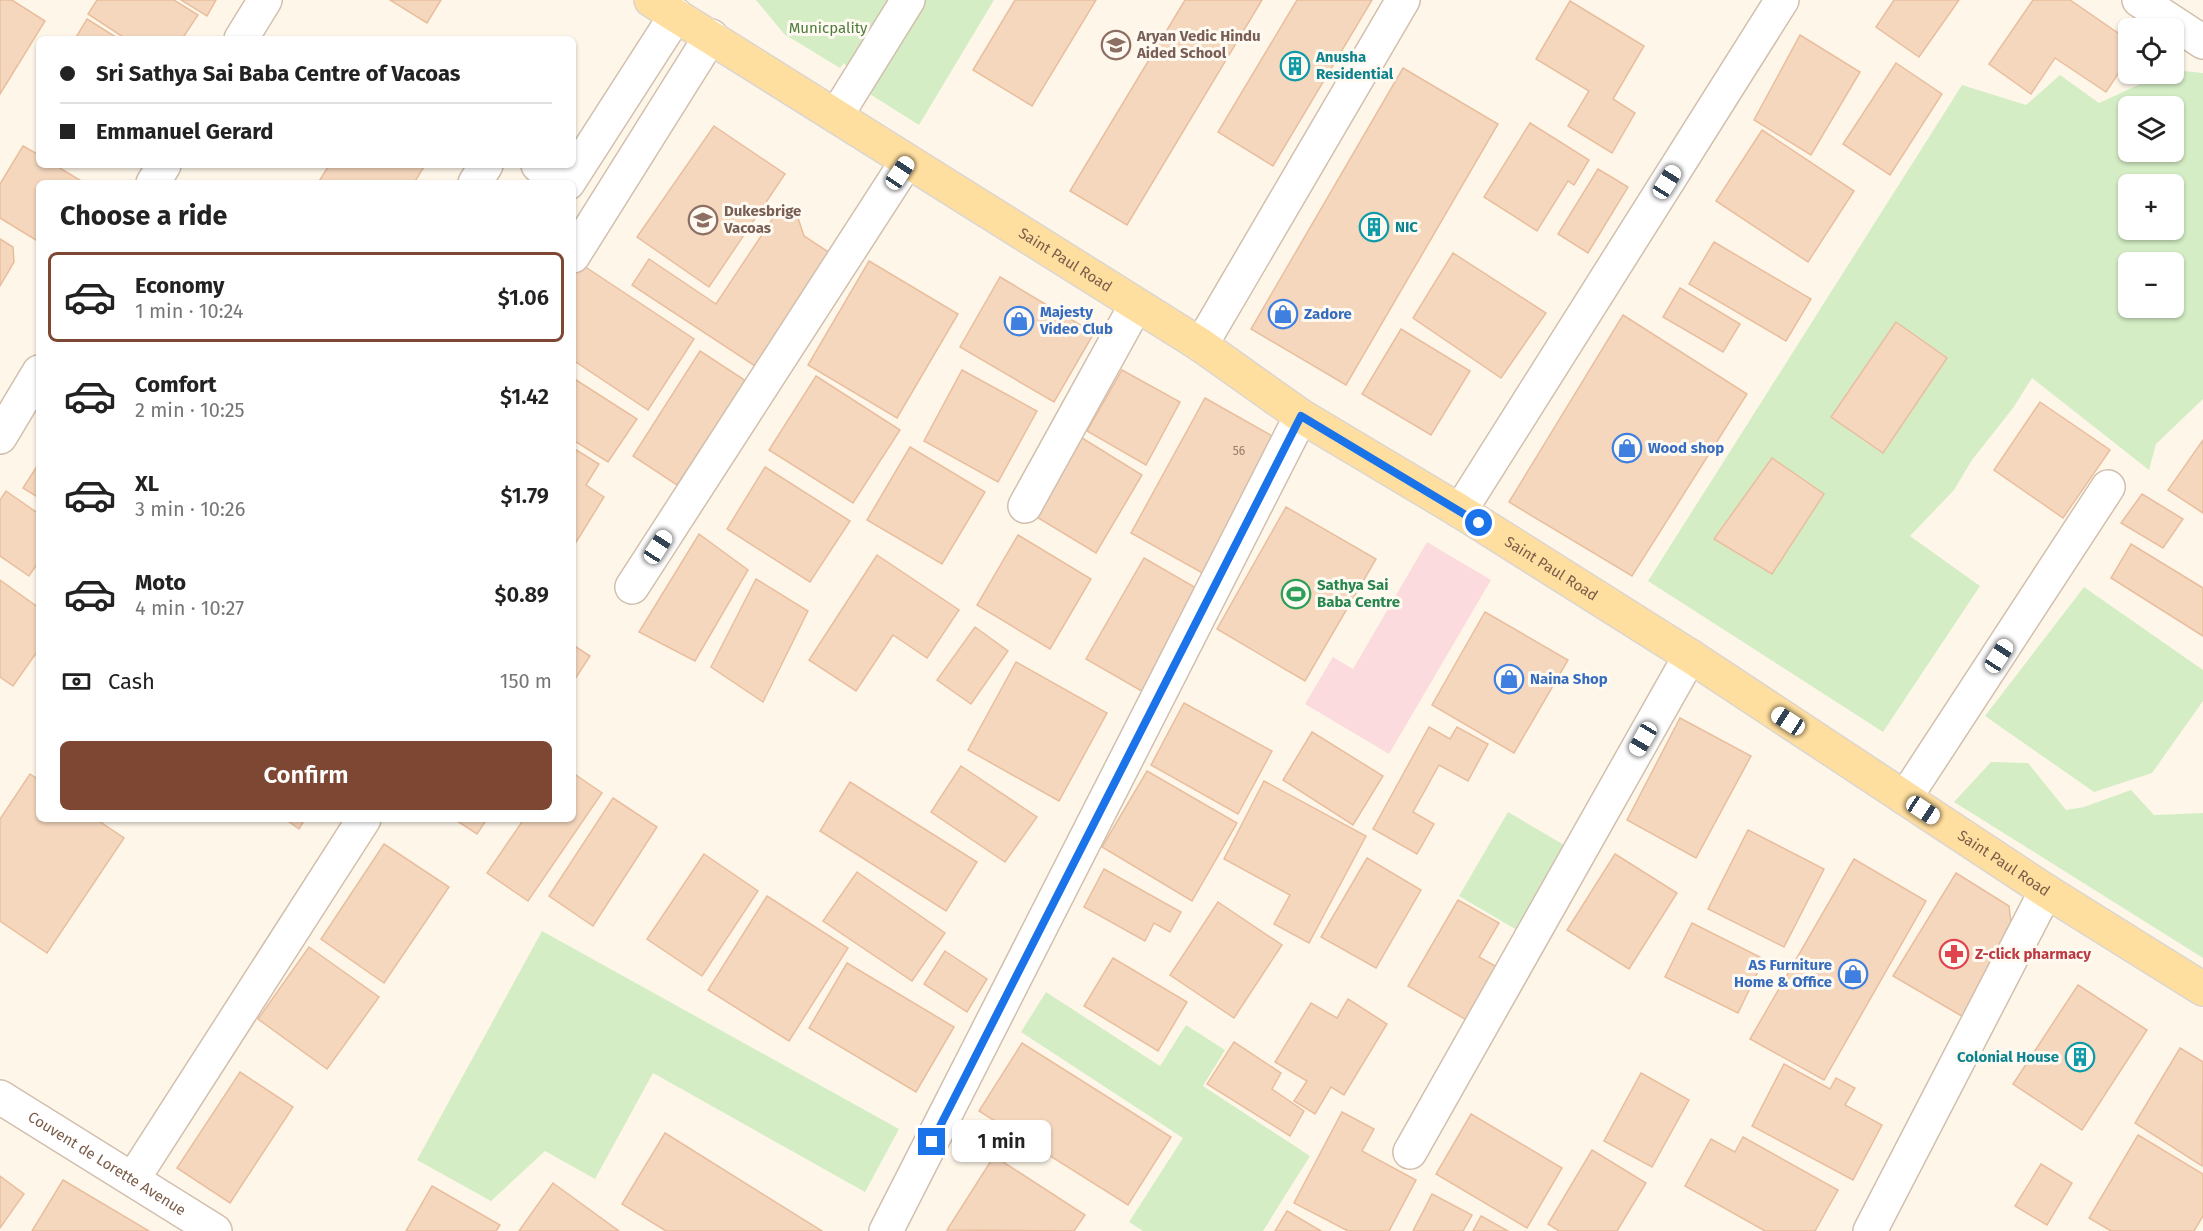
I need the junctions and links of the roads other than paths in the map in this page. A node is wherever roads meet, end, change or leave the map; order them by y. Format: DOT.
graph roads {
  1 [pos="266,0"];
  2 [pos="908,0"];
  3 [pos="1403,0"];
  4 [pos="1782,0"];
  5 [pos="2139,0"];
  6 [pos="664,8"];
  7 [pos="243,36"];
  8 [pos="711,36"];
  9 [pos="2203,42"];
  10 [pos="836,116"];
  11 [pos="907,161"];
  12 [pos="540,168"];
  13 [pos="554,180"];
  14 [pos="570,180"];
  15 [pos="576,251"];
  16 [pos="1136,305"];
  17 [pos="1201,345"];
  18 [pos="36,377"];
  19 [pos="1301,416"];
  20 [pos="0,437"];
  21 [pos="2108,487"];
  22 [pos="1025,506"];
  23 [pos="1460,511"];
  24 [pos="632,587"];
  25 [pos="1690,656"];
  26 [pos="1905,798"];
  27 [pos="362,822"];
  28 [pos="2046,891"];
  29 [pos="2203,989"];
  30 [pos="0,1097"];
  31 [pos="1410,1152"];
  32 [pos="133,1179"];
  33 [pos="890,1230"];
  34 [pos="215,1231"];
  35 [pos="1870,1231"];
  1 -- 7 [label="street"];
  2 -- 10 [label="street"];
  3 -- 17 [label="street"];
  4 -- 23 [label="street"];
  5 -- 9 [label="street"];
  6 -- 8 [label="main road, Saint Paul Road"];
  6 -- 14 [label="street"];
  8 -- 10 [label="main road, Saint Paul Road"];
  8 -- 15 [label="street"];
  10 -- 11 [label="main road, Saint Paul Road"];
  11 -- 16 [label="main road, Saint Paul Road"];
  11 -- 24 [label="street"];
  12 -- 13 [label="street"];
  16 -- 17 [label="main road, Saint Paul Road"];
  16 -- 22 [label="street"];
  17 -- 19 [label="main road, Saint Paul Road"];
  18 -- 20 [label="street"];
  19 -- 23 [label="main road, Saint Paul Road"];
  19 -- 33 [label="street"];
  21 -- 26 [label="street"];
  23 -- 25 [label="main road, Saint Paul Road"];
  25 -- 26 [label="main road, Saint Paul Road"];
  25 -- 31 [label="street"];
  26 -- 28 [label="main road, Saint Paul Road"];
  27 -- 32 [label="street"];
  28 -- 29 [label="main road, Saint Paul Road"];
  28 -- 35 [label="street"];
  30 -- 32 [label="street, Couvent de Lorette Avenue"];
  32 -- 34 [label="street, Couvent de Lorette Avenue"];
}
